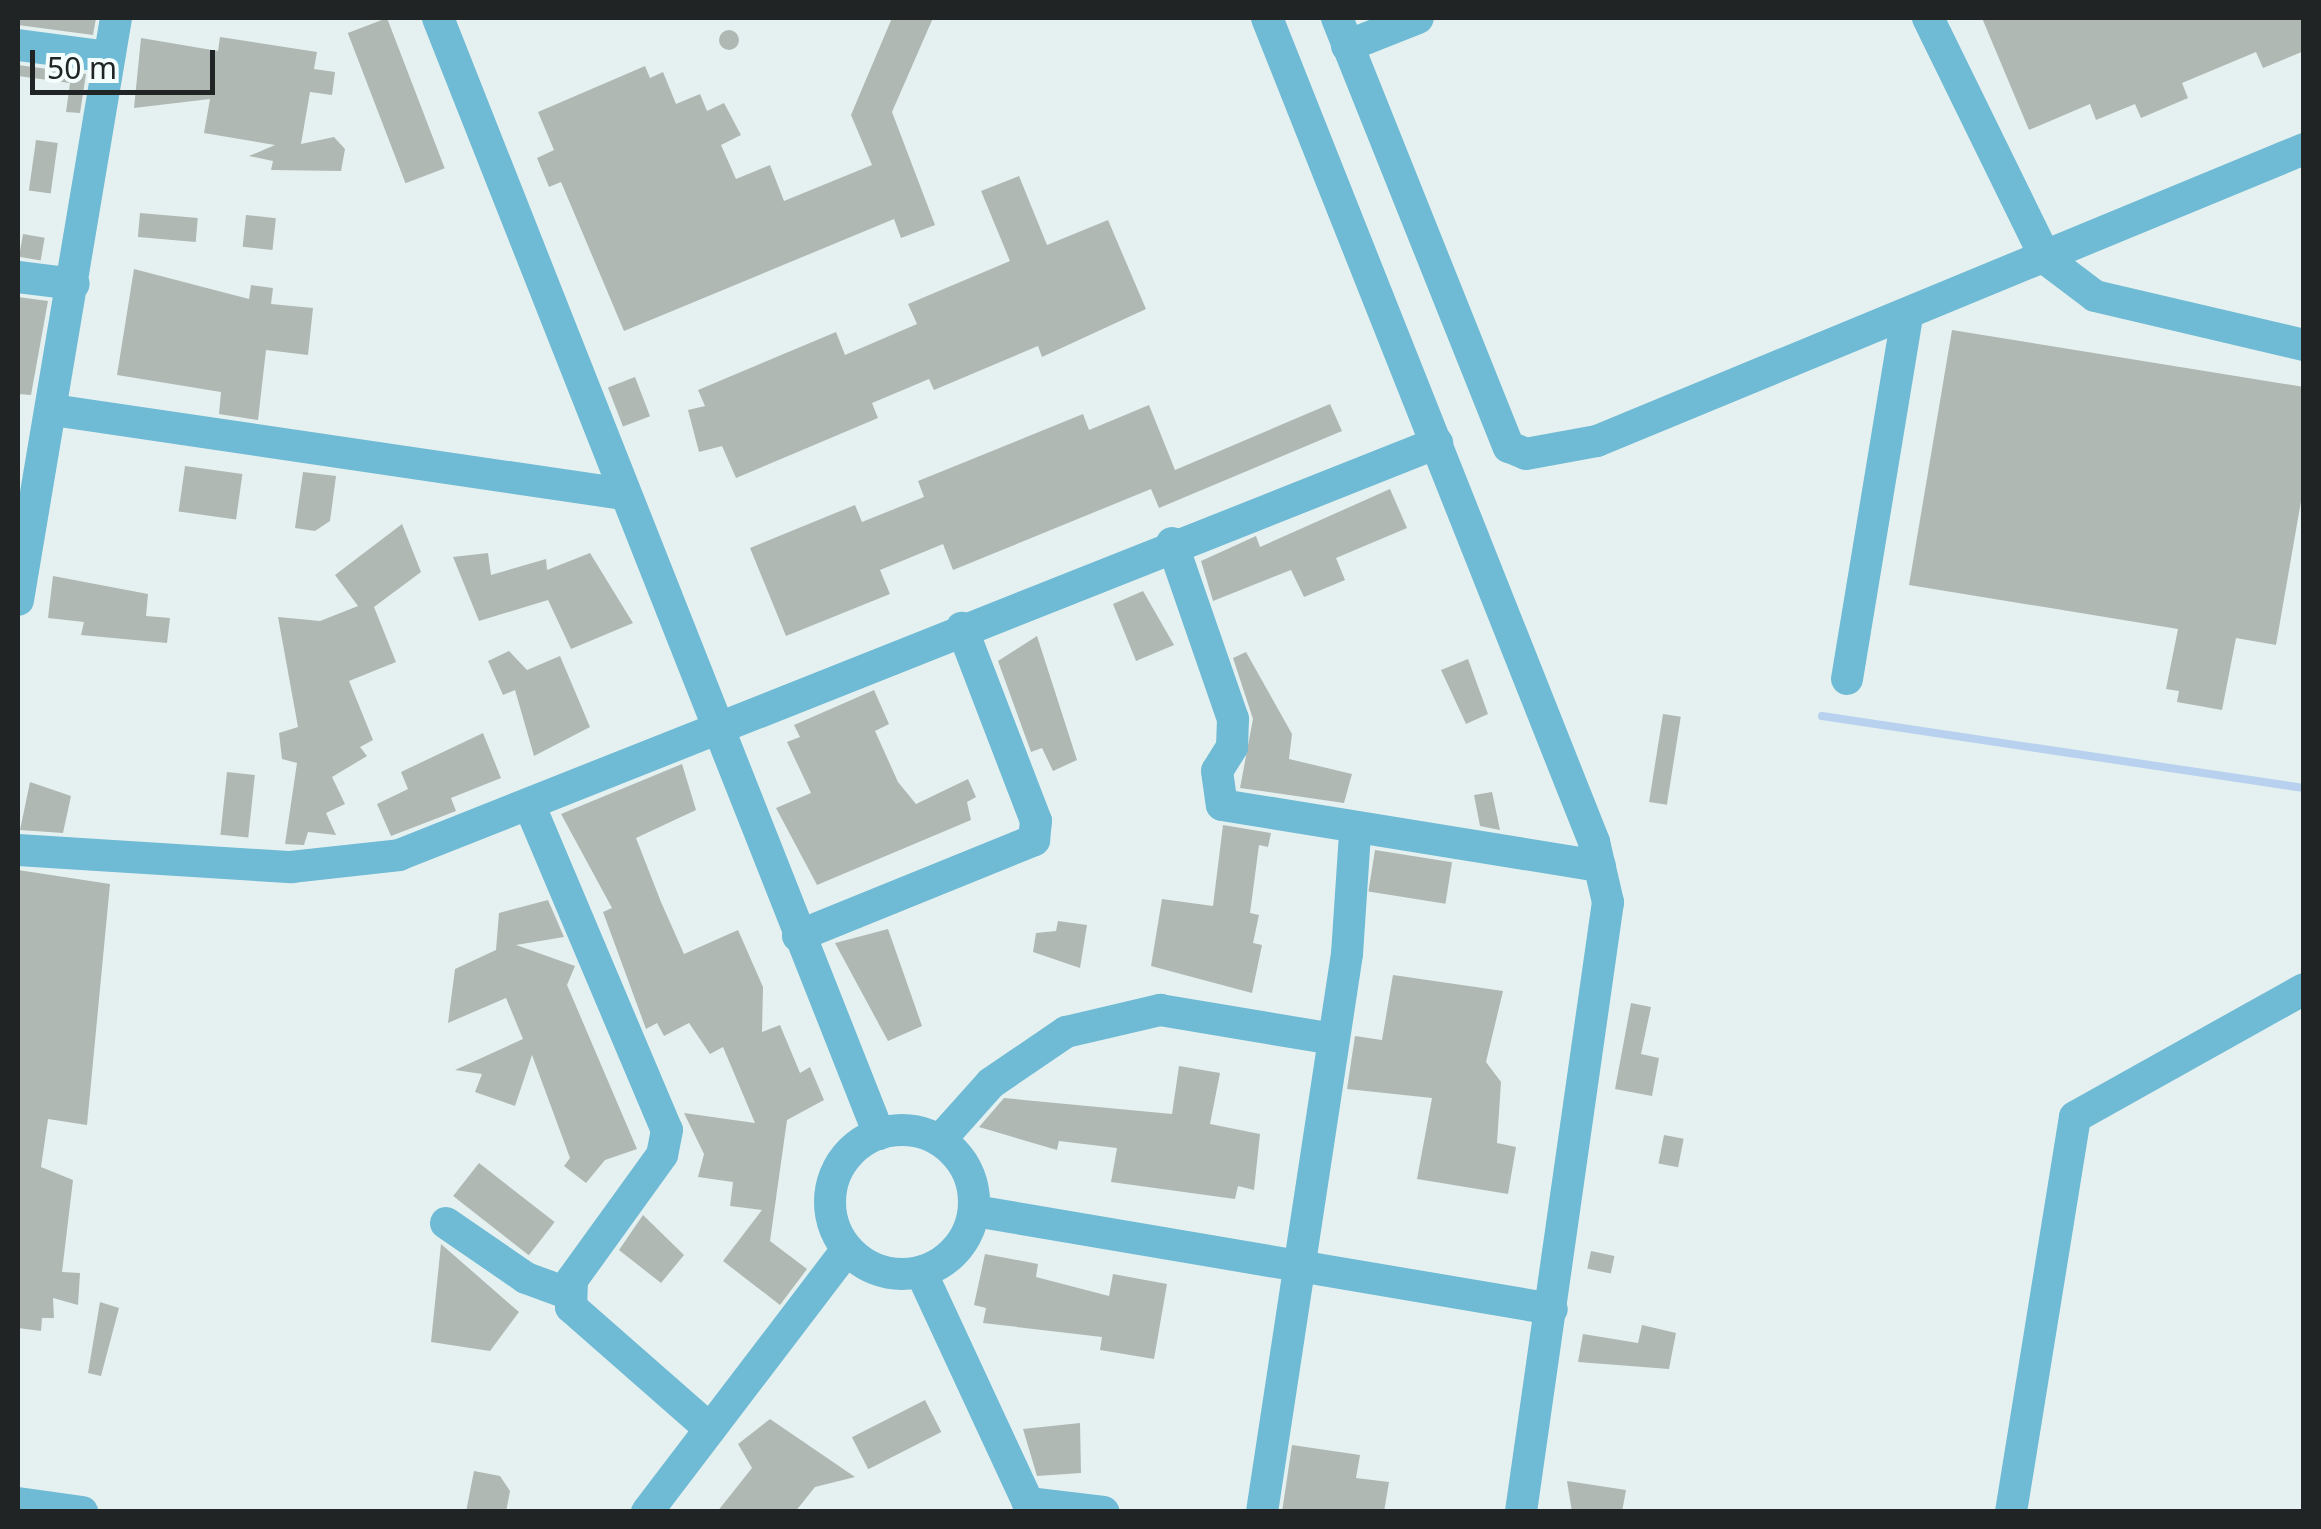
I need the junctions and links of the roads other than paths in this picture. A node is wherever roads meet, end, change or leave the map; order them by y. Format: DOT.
graph roads {
  1 [pos="116,18"];
  2 [pos="438,18"];
  3 [pos="1267,18"];
  4 [pos="1418,18"];
  5 [pos="1928,18"];
  6 [pos="1342,32"];
  7 [pos="18,45"];
  8 [pos="109,57"];
  9 [pos="2304,149"];
  10 [pos="2046,259"];
  11 [pos="18,277"];
  12 [pos="74,284"];
  13 [pos="1907,316"];
  14 [pos="2304,345"];
  15 [pos="52,410"];
  16 [pos="1436,443"];
  17 [pos="624,494"];
  18 [pos="1172,543"];
  19 [pos="18,600"];
  20 [pos="962,628"];
  21 [pos="1847,679"];
  22 [pos="710,724"];
  23 [pos="529,804"];
  24 [pos="1355,833"];
  25 [pos="18,850"];
  26 [pos="1600,866"];
  27 [pos="798,936"];
  28 [pos="2304,989"];
  29 [pos="1334,1039"];
  30 [pos="879,1134"];
  31 [pos="940,1140"];
  32 [pos="974,1211"];
  33 [pos="446,1223"];
  34 [pos="847,1249"];
  35 [pos="1298,1264"];
  36 [pos="920,1272"];
  37 [pos="567,1293"];
  38 [pos="1552,1309"];
  39 [pos="710,1429"];
  40 [pos="18,1504"];
  41 [pos="1019,1507"];
  42 [pos="82,1512"];
  43 [pos="647,1512"];
  44 [pos="1103,1512"];
  45 [pos="1262,1512"];
  46 [pos="1521,1512"];
  47 [pos="2011,1512"];
  1 -- 8 [label="street"];
  2 -- 17 [label="street"];
  3 -- 16 [label="street"];
  4 -- 6 [label="street"];
  5 -- 10 [label="street"];
  6 -- 13 [label="street"];
  7 -- 8 [label="street"];
  8 -- 12 [label="street"];
  9 -- 10 [label="street"];
  10 -- 13 [label="street"];
  10 -- 14 [label="street"];
  11 -- 12 [label="street"];
  12 -- 15 [label="street"];
  13 -- 21 [label="street"];
  15 -- 17 [label="street"];
  15 -- 19 [label="street"];
  16 -- 18 [label="street"];
  16 -- 26 [label="street"];
  17 -- 22 [label="street"];
  18 -- 20 [label="street"];
  18 -- 24 [label="street"];
  20 -- 22 [label="street"];
  20 -- 27 [label="street"];
  22 -- 23 [label="street"];
  22 -- 27 [label="street"];
  23 -- 25 [label="street"];
  23 -- 37 [label="street"];
  24 -- 26 [label="street"];
  24 -- 29 [label="street"];
  26 -- 38 [label="street"];
  27 -- 30 [label="street"];
  28 -- 47 [label="street"];
  29 -- 31 [label="street"];
  29 -- 35 [label="street"];
  30 -- 31 [label="street"];
  30 -- 34 [label="street"];
  31 -- 32 [label="street"];
  32 -- 35 [label="street"];
  32 -- 36 [label="street"];
  33 -- 37 [label="street"];
  34 -- 36 [label="street"];
  34 -- 39 [label="street"];
  35 -- 38 [label="street"];
  35 -- 45 [label="street"];
  36 -- 41 [label="street"];
  37 -- 39 [label="street"];
  38 -- 46 [label="street"];
  39 -- 43 [label="street"];
  40 -- 42 [label="street"];
  41 -- 44 [label="street"];
}
